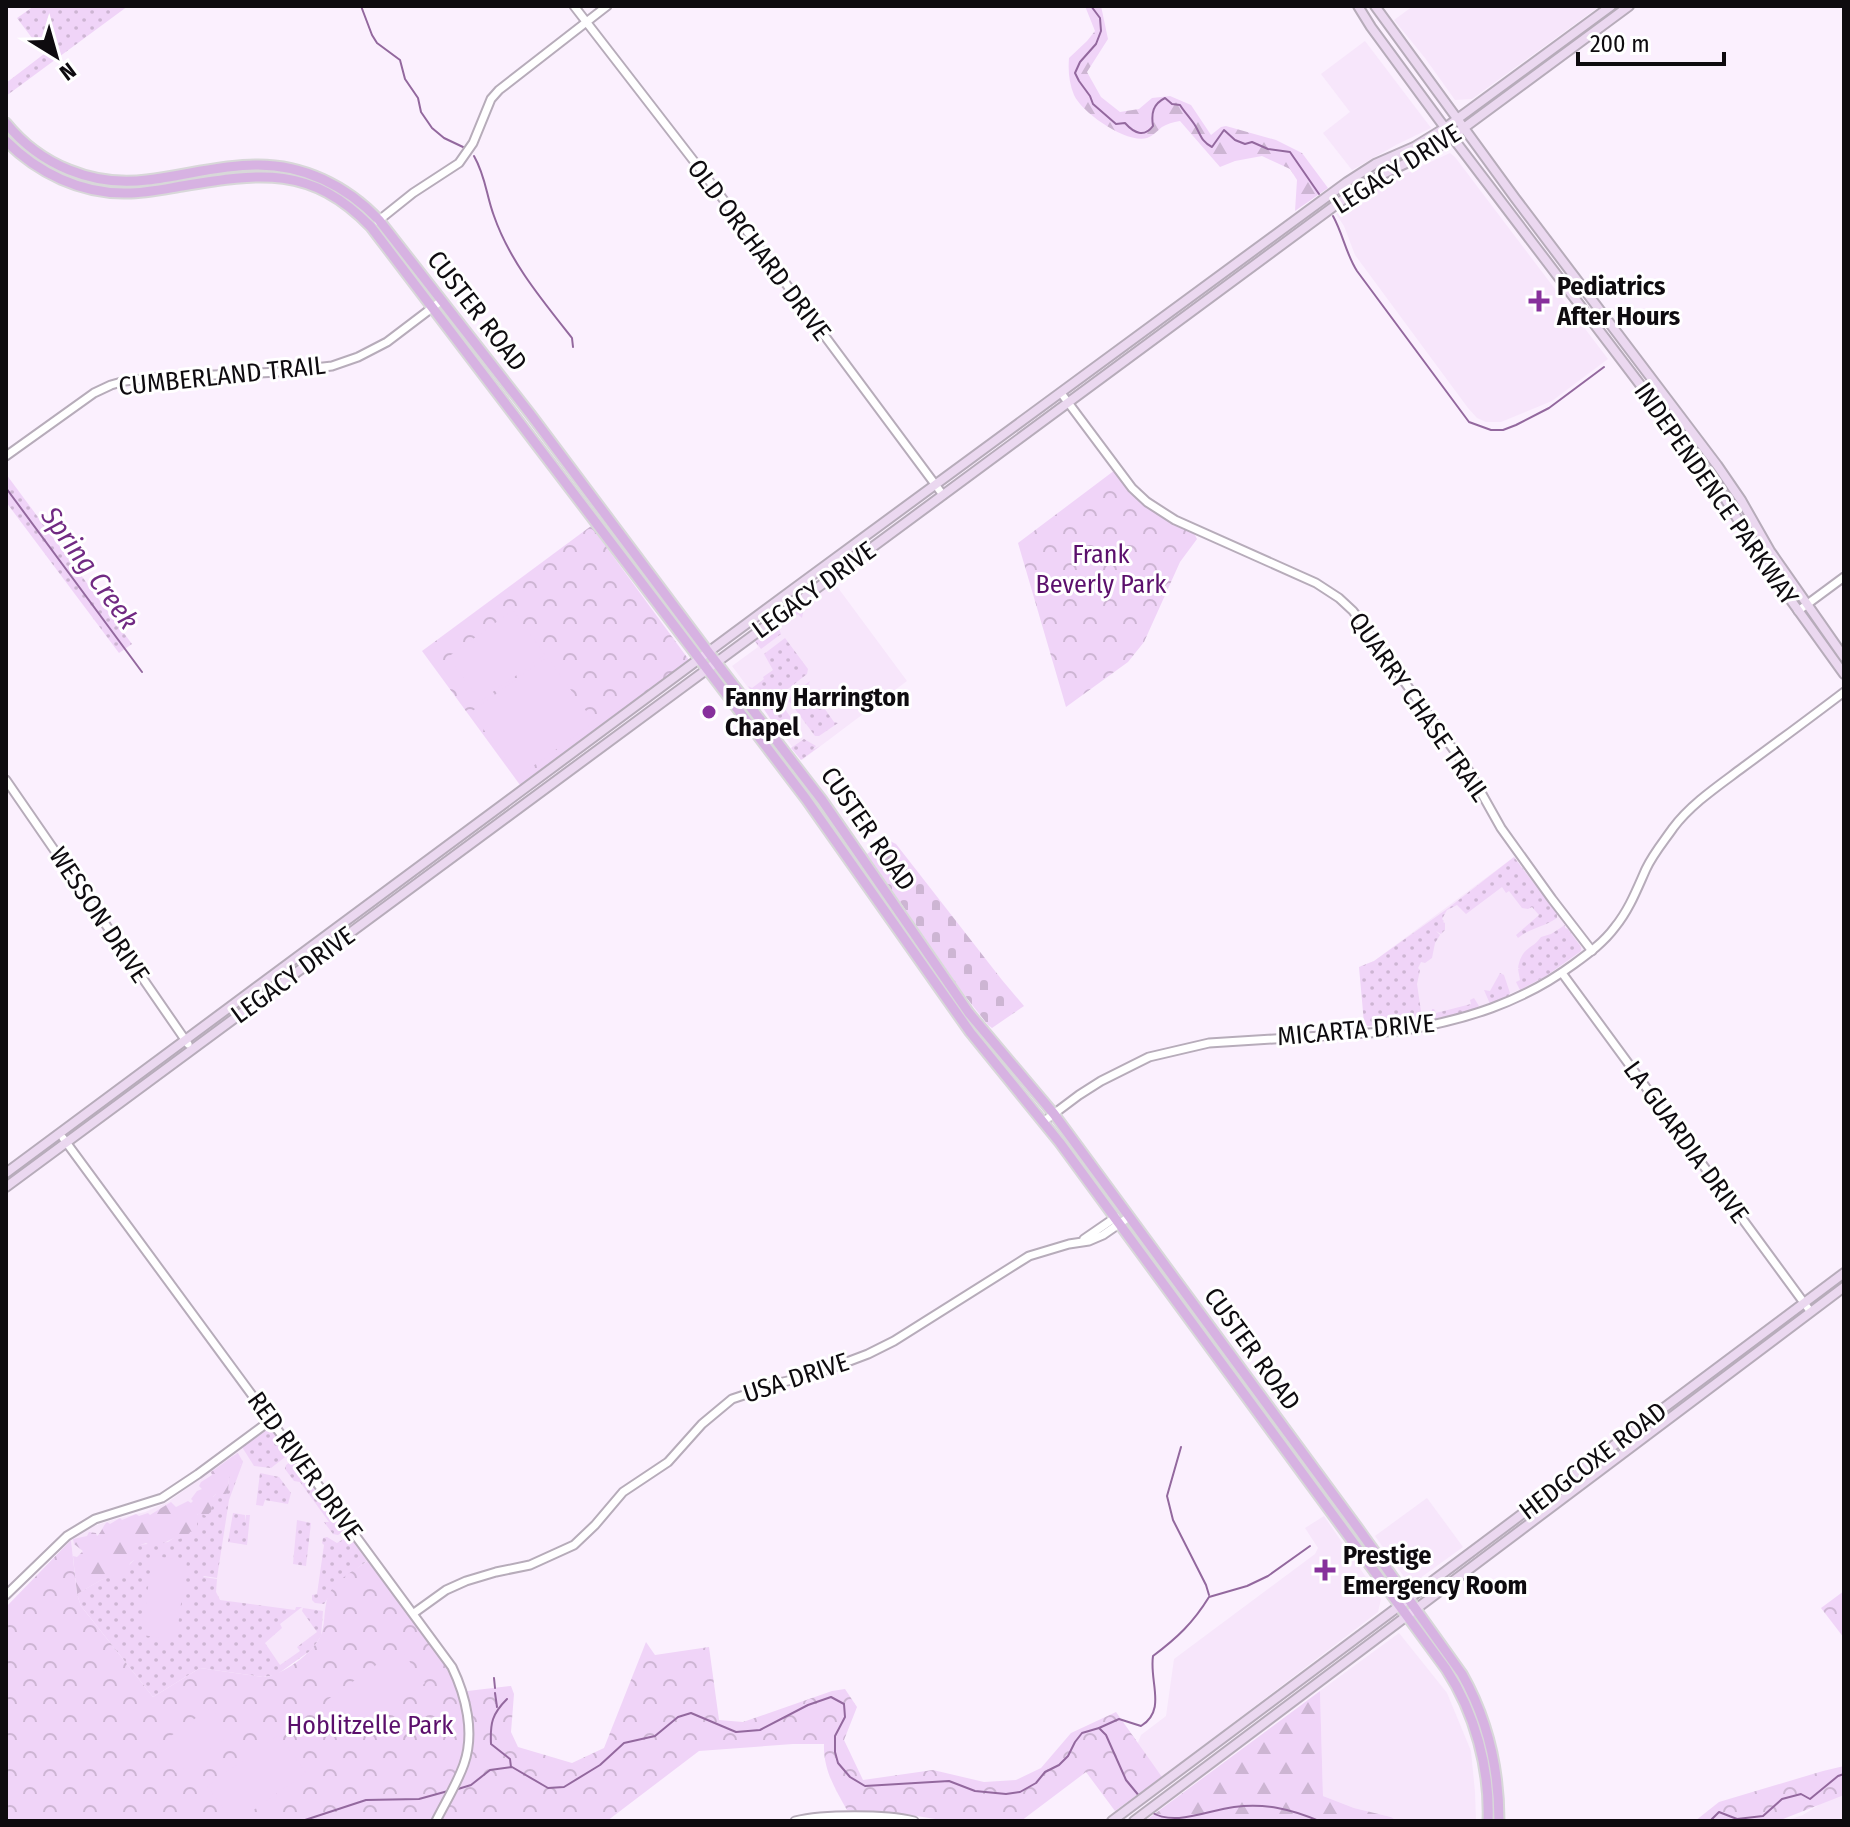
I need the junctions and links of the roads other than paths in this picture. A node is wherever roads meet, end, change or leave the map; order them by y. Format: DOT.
graph roads {
  1 [pos="574,6"];
  2 [pos="607,6"];
  3 [pos="1358,6"];
  4 [pos="1375,6"];
  5 [pos="1611,6"];
  6 [pos="1629,6"];
  7 [pos="586,22"];
  8 [pos="1562,41"];
  9 [pos="1569,50"];
  10 [pos="1406,51"];
  11 [pos="1394,58"];
  12 [pos="1535,61"];
  13 [pos="1519,88"];
  14 [pos="1458,118"];
  15 [pos="6,123"];
  16 [pos="1445,128"];
  17 [pos="1464,128"];
  18 [pos="1453,137"];
  19 [pos="6,141"];
  20 [pos="1375,164"];
  21 [pos="293,174"];
  22 [pos="1381,175"];
  23 [pos="92,184"];
  24 [pos="379,220"];
  25 [pos="371,227"];
  26 [pos="1556,252"];
  27 [pos="1546,259"];
  28 [pos="437,304"];
  29 [pos="496,371"];
  30 [pos="487,379"];
  31 [pos="1061,393"];
  32 [pos="1068,403"];
  33 [pos="6,456"];
  34 [pos="935,485"];
  35 [pos="943,495"];
  36 [pos="1844,577"];
  37 [pos="659,586"];
  38 [pos="792,590"];
  39 [pos="650,593"];
  40 [pos="800,600"];
  41 [pos="1806,605"];
  42 [pos="1798,611"];
  43 [pos="705,656"];
  44 [pos="1844,657"];
  45 [pos="716,661"];
  46 [pos="707,668"];
  47 [pos="1844,674"];
  48 [pos="1844,692"];
  49 [pos="634,708"];
  50 [pos="641,718"];
  51 [pos="782,746"];
  52 [pos="772,754"];
  53 [pos="6,780"];
  54 [pos="1592,951"];
  55 [pos="1562,973"];
  56 [pos="185,1040"];
  57 [pos="192,1049"];
  58 [pos="1054,1114"];
  59 [pos="1043,1122"];
  60 [pos="59,1133"];
  61 [pos="66,1142"];
  62 [pos="6,1173"];
  63 [pos="6,1187"];
  64 [pos="1127,1214"];
  65 [pos="1117,1221"];
  66 [pos="1844,1273"];
  67 [pos="1844,1287"];
  68 [pos="1807,1307"];
  69 [pos="271,1420"];
  70 [pos="1511,1523"];
  71 [pos="1360,1531"];
  72 [pos="1518,1533"];
  73 [pos="1351,1538"];
  74 [pos="6,1595"];
  75 [pos="1404,1602"];
  76 [pos="414,1613"];
  77 [pos="1412,1613"];
  78 [pos="1299,1681"];
  79 [pos="1307,1692"];
  80 [pos="1212,1746"];
  81 [pos="1220,1757"];
  82 [pos="1135,1820"];
  83 [pos="436,1821"];
  84 [pos="795,1821"];
  85 [pos="914,1821"];
  86 [pos="1112,1821"];
  87 [pos="1488,1821"];
  88 [pos="1499,1821"];
  1 -- 7 [label="street, OLD ORCHARD DRIVE"];
  2 -- 7 [label="street"];
  3 -- 11 [label="main road, INDEPENDENCE PARKWAY"];
  4 -- 10 [label="main road, INDEPENDENCE PARKWAY"];
  5 -- 8 [label="main road, LEGACY DRIVE"];
  6 -- 9 [label="main road, LEGACY DRIVE"];
  7 -- 24 [label="street"];
  7 -- 34 [label="street, OLD ORCHARD DRIVE"];
  8 -- 9 [label="main road"];
  8 -- 12 [label="main road, LEGACY DRIVE"];
  9 -- 13 [label="main road, LEGACY DRIVE"];
  10 -- 11 [label="main road"];
  10 -- 14 [label="main road, INDEPENDENCE PARKWAY"];
  11 -- 16 [label="main road, INDEPENDENCE PARKWAY"];
  12 -- 13 [label="main road"];
  12 -- 14 [label="main road, LEGACY DRIVE"];
  13 -- 17 [label="main road, LEGACY DRIVE"];
  14 -- 16 [label="main road, LEGACY DRIVE"];
  14 -- 17 [label="main road, INDEPENDENCE PARKWAY"];
  15 -- 23 [label="main road, CUSTER ROAD"];
  16 -- 18 [label="main road, INDEPENDENCE PARKWAY"];
  16 -- 20 [label="main road, LEGACY DRIVE"];
  17 -- 18 [label="main road, LEGACY DRIVE"];
  17 -- 26 [label="main road, INDEPENDENCE PARKWAY"];
  18 -- 22 [label="main road, LEGACY DRIVE"];
  18 -- 27 [label="main road, INDEPENDENCE PARKWAY"];
  19 -- 23 [label="main road, CUSTER ROAD"];
  20 -- 22 [label="main road"];
  20 -- 31 [label="main road, LEGACY DRIVE"];
  21 -- 23 [label="main road, CUSTER ROAD"];
  21 -- 24 [label="main road, CUSTER ROAD"];
  21 -- 25 [label="main road, CUSTER ROAD"];
  22 -- 32 [label="main road, LEGACY DRIVE"];
  24 -- 25 [label="street"];
  24 -- 28 [label="main road, CUSTER ROAD"];
  25 -- 28 [label="main road, CUSTER ROAD"];
  26 -- 27 [label="main road"];
  26 -- 41 [label="main road, INDEPENDENCE PARKWAY"];
  27 -- 42 [label="main road, INDEPENDENCE PARKWAY"];
  28 -- 29 [label="main road, CUSTER ROAD"];
  28 -- 30 [label="main road, CUSTER ROAD"];
  28 -- 33 [label="street, CUMBERLAND TRAIL"];
  29 -- 30 [label="main road"];
  29 -- 37 [label="main road, CUSTER ROAD"];
  30 -- 39 [label="main road, CUSTER ROAD"];
  31 -- 32 [label="street, QUARRY CHASE TRAIL"];
  31 -- 34 [label="main road, LEGACY DRIVE"];
  32 -- 35 [label="main road, LEGACY DRIVE"];
  32 -- 54 [label="street, QUARRY CHASE TRAIL"];
  34 -- 35 [label="street, OLD ORCHARD DRIVE"];
  34 -- 38 [label="main road, LEGACY DRIVE"];
  35 -- 40 [label="main road, LEGACY DRIVE"];
  36 -- 41 [label="street"];
  37 -- 39 [label="main road"];
  37 -- 43 [label="main road, CUSTER ROAD"];
  38 -- 40 [label="main road"];
  38 -- 43 [label="main road, LEGACY DRIVE"];
  39 -- 43 [label="main road, CUSTER ROAD"];
  40 -- 45 [label="main road, LEGACY DRIVE"];
  41 -- 42 [label="street"];
  41 -- 44 [label="main road, INDEPENDENCE PARKWAY"];
  42 -- 47 [label="main road, INDEPENDENCE PARKWAY"];
  43 -- 45 [label="main road, CUSTER ROAD"];
  43 -- 46 [label="main road, CUSTER ROAD"];
  43 -- 49 [label="main road, LEGACY DRIVE"];
  45 -- 46 [label="main road, LEGACY DRIVE"];
  45 -- 51 [label="main road, CUSTER ROAD"];
  46 -- 50 [label="main road, LEGACY DRIVE"];
  46 -- 52 [label="main road, CUSTER ROAD"];
  48 -- 54 [label="street, MICARTA DRIVE"];
  49 -- 50 [label="main road"];
  49 -- 56 [label="main road, LEGACY DRIVE"];
  50 -- 57 [label="main road, LEGACY DRIVE"];
  51 -- 52 [label="main road"];
  51 -- 58 [label="main road, CUSTER ROAD"];
  52 -- 59 [label="main road, CUSTER ROAD"];
  53 -- 56 [label="street, WESSON DRIVE"];
  54 -- 55 [label="street, MICARTA DRIVE"];
  55 -- 58 [label="street, MICARTA DRIVE"];
  55 -- 68 [label="street, LA GUARDIA DRIVE"];
  56 -- 57 [label="street, WESSON DRIVE"];
  56 -- 60 [label="main road, LEGACY DRIVE"];
  57 -- 61 [label="main road, LEGACY DRIVE"];
  58 -- 59 [label="street, MICARTA DRIVE"];
  58 -- 64 [label="main road, CUSTER ROAD"];
  59 -- 65 [label="main road, CUSTER ROAD"];
  60 -- 61 [label="street, RED RIVER DRIVE"];
  60 -- 62 [label="main road, LEGACY DRIVE"];
  61 -- 63 [label="main road, LEGACY DRIVE"];
  61 -- 69 [label="street, RED RIVER DRIVE"];
  64 -- 65 [label="street, USA DRIVE"];
  64 -- 71 [label="main road, CUSTER ROAD"];
  65 -- 73 [label="main road, CUSTER ROAD"];
  65 -- 76 [label="street, USA DRIVE"];
  66 -- 68 [label="main road, HEDGCOXE ROAD"];
  67 -- 68 [label="main road, HEDGCOXE ROAD"];
  68 -- 70 [label="main road, HEDGCOXE ROAD"];
  68 -- 72 [label="main road, HEDGCOXE ROAD"];
  69 -- 74 [label="street"];
  69 -- 76 [label="street, RED RIVER DRIVE"];
  70 -- 72 [label="main road"];
  70 -- 75 [label="main road, HEDGCOXE ROAD"];
  71 -- 73 [label="main road"];
  71 -- 75 [label="main road, CUSTER ROAD"];
  72 -- 77 [label="main road, HEDGCOXE ROAD"];
  73 -- 75 [label="main road, CUSTER ROAD"];
  75 -- 77 [label="main road, CUSTER ROAD"];
  75 -- 78 [label="main road, HEDGCOXE ROAD"];
  76 -- 83 [label="street, RED RIVER DRIVE"];
  77 -- 79 [label="main road, HEDGCOXE ROAD"];
  77 -- 87 [label="main road"];
  77 -- 88 [label="main road, CUSTER ROAD"];
  78 -- 79 [label="main road"];
  78 -- 80 [label="main road, HEDGCOXE ROAD"];
  79 -- 81 [label="main road, HEDGCOXE ROAD"];
  80 -- 81 [label="main road"];
  80 -- 86 [label="main road, HEDGCOXE ROAD"];
  81 -- 82 [label="main road, HEDGCOXE ROAD"];
  84 -- 85 [label="street"];
}
